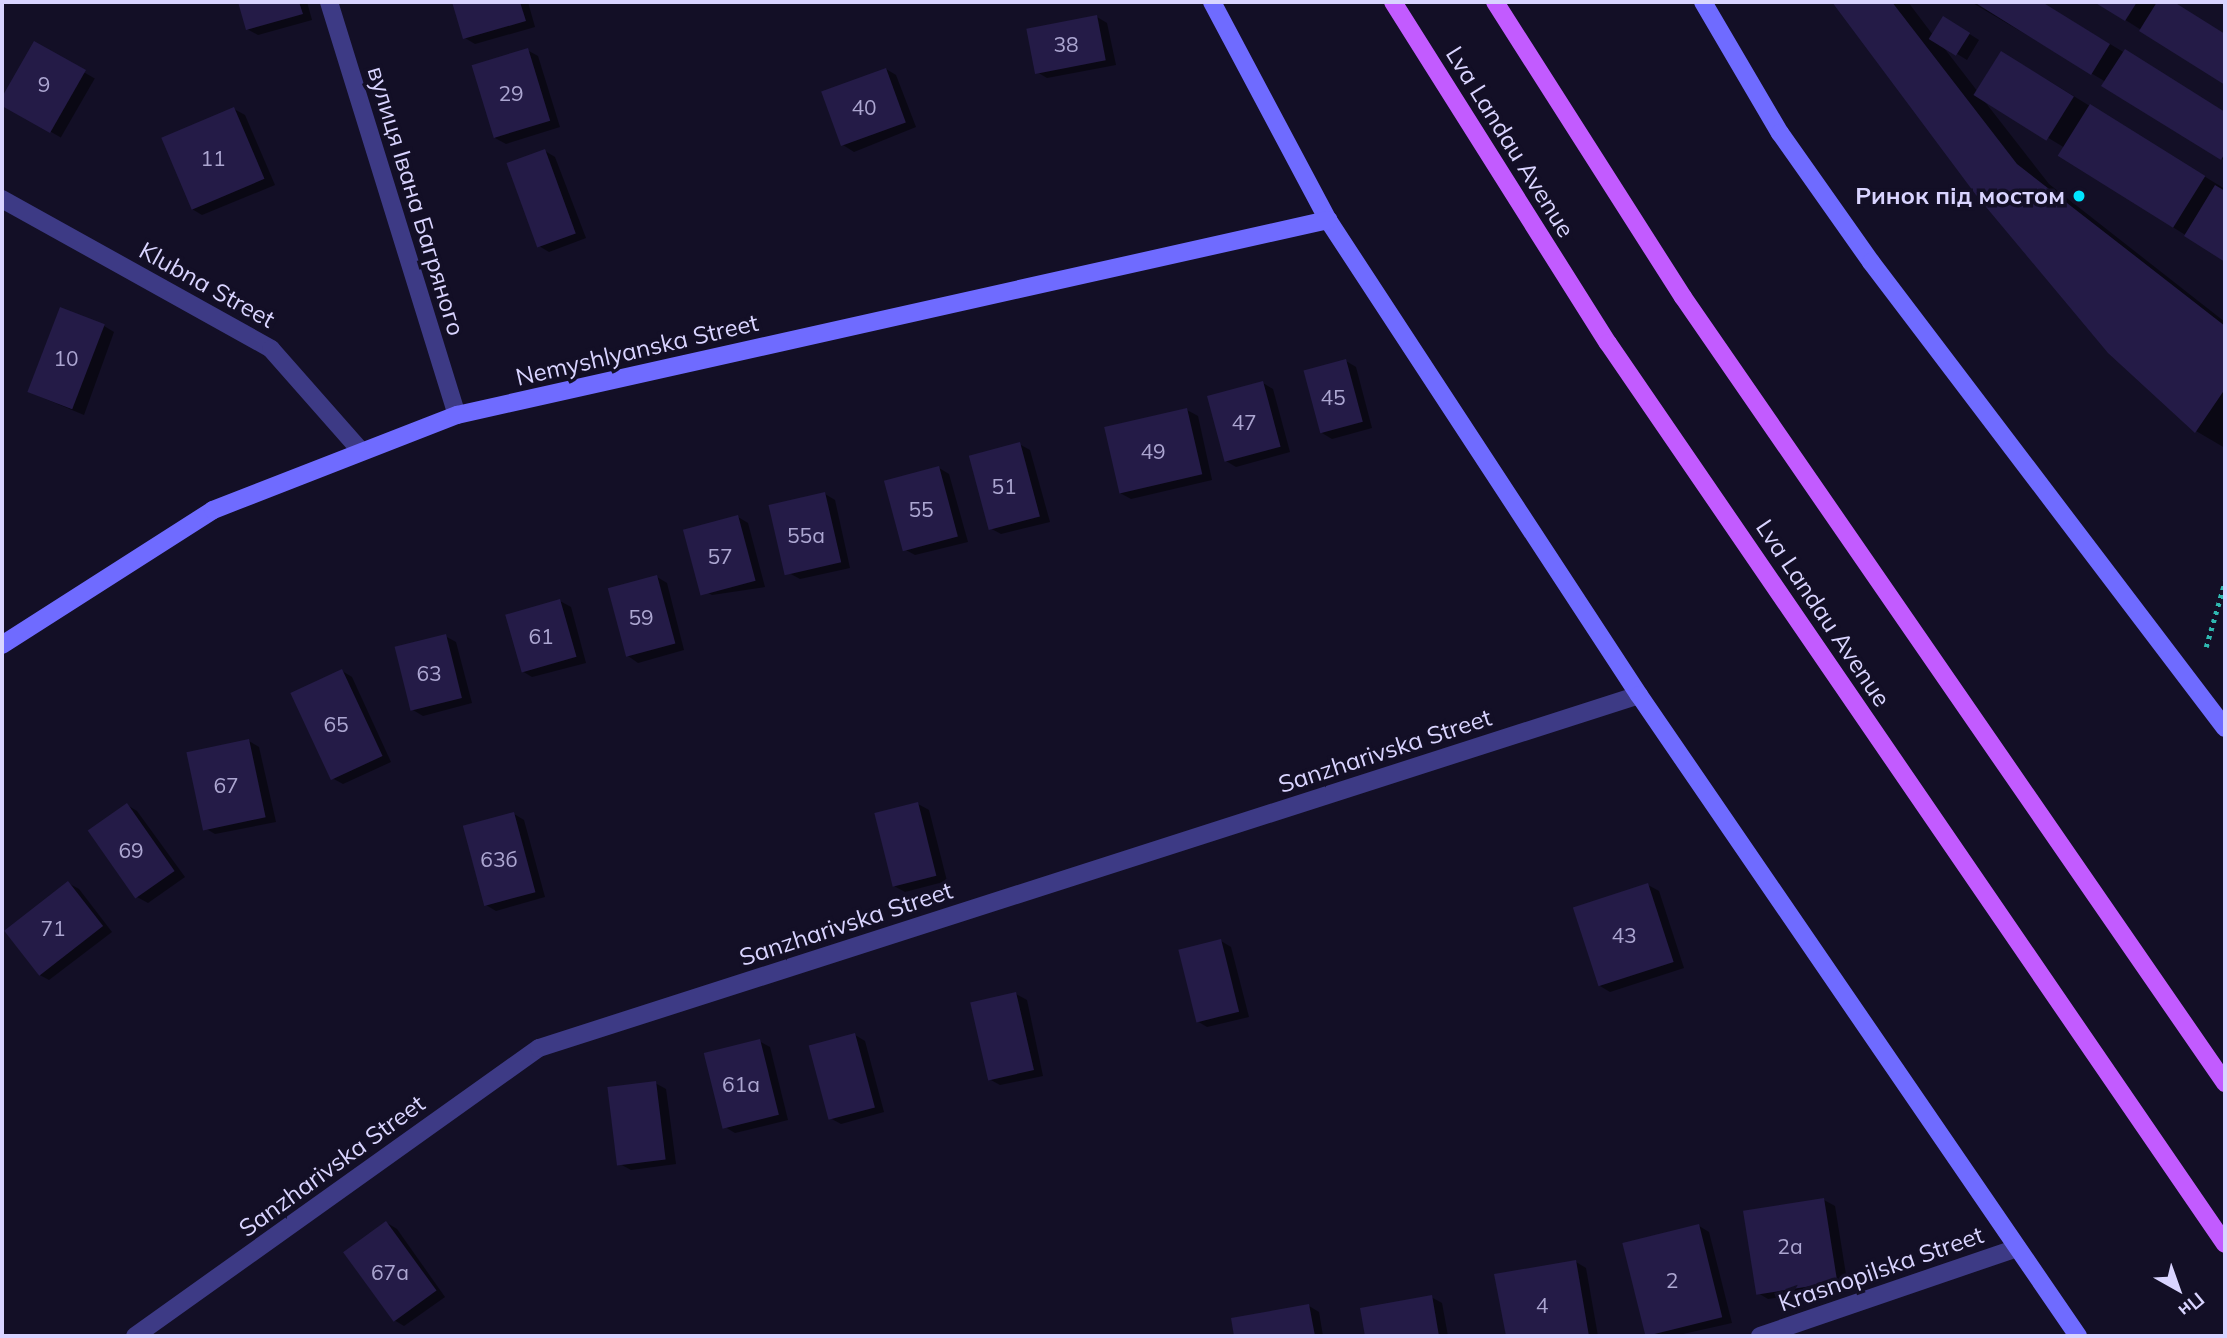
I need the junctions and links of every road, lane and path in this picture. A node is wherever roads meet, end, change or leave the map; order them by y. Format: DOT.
graph roads {
  1 [pos="329,2"];
  2 [pos="1212,2"];
  3 [pos="1393,2"];
  4 [pos="1495,2"];
  5 [pos="1703,2"];
  6 [pos="2,199"];
  7 [pos="1328,220"];
  8 [pos="457,415"];
  9 [pos="360,450"];
  10 [pos="2225,581"];
  11 [pos="2,645"];
  12 [pos="2194,687"];
  13 [pos="1639,695"];
  14 [pos="2225,727"];
  15 [pos="2225,1083"];
  16 [pos="2225,1244"];
  17 [pos="2017,1248"];
  18 [pos="135,1336"];
  19 [pos="1760,1336"];
  20 [pos="2078,1336"];
  1 -- 8 [label="street, вулиця Івана Багряного"];
  2 -- 7 [label="street"];
  3 -- 16 [label="main road, Lva Landau Avenue"];
  4 -- 15 [label="main road"];
  5 -- 12 [label="street"];
  6 -- 9 [label="street, Klubna Street"];
  7 -- 8 [label="street, Nemyshlyanska Street"];
  7 -- 13 [label="street"];
  8 -- 9 [label="street, Nemyshlyanska Street"];
  9 -- 11 [label="street, Nemyshlyanska Street"];
  10 -- 12 [label="path"];
  12 -- 14 [label="street"];
  13 -- 17 [label="street"];
  13 -- 18 [label="street, Sanzharivska Street"];
  17 -- 19 [label="street, Krasnopilska Street"];
  17 -- 20 [label="street"];
}
